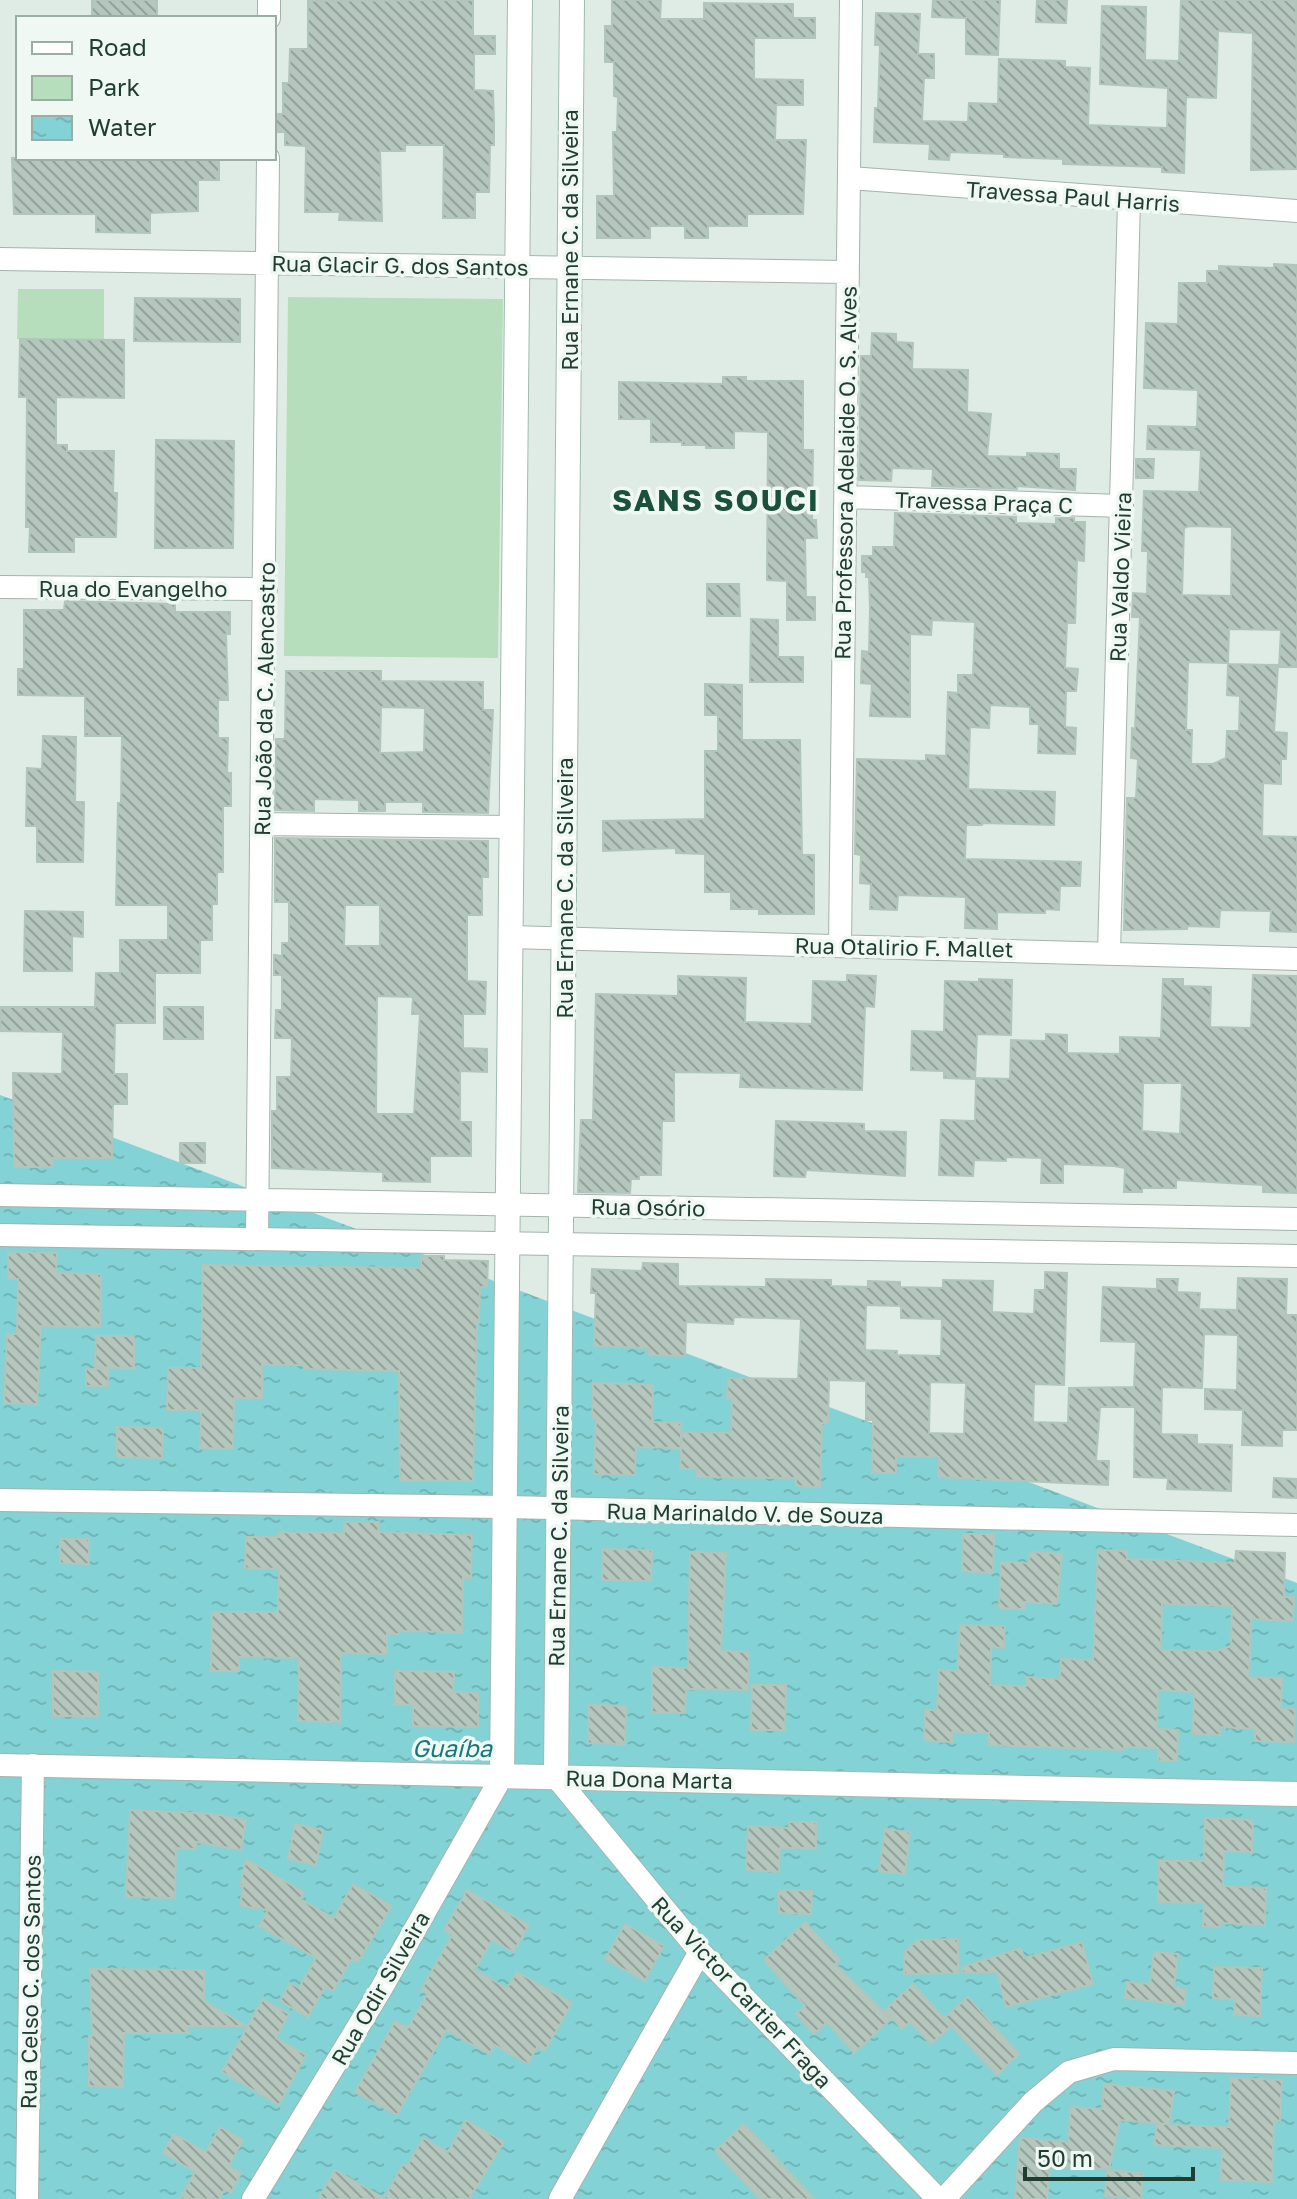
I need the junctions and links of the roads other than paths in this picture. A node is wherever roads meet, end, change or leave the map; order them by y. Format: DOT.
graph roads {
  1 [pos="520,0"];
  2 [pos="572,0"];
  3 [pos="851,0"];
  4 [pos="268,160"];
  5 [pos="850,178"];
  6 [pos="1129,201"];
  7 [pos="1297,211"];
  8 [pos="0,259"];
  9 [pos="268,263"];
  10 [pos="517,267"];
  11 [pos="569,267"];
  12 [pos="847,272"];
  13 [pos="846,497"];
  14 [pos="1122,506"];
  15 [pos="0,587"];
  16 [pos="266,589"];
  17 [pos="263,824"];
  18 [pos="511,827"];
  19 [pos="510,937"];
  20 [pos="564,938"];
  21 [pos="840,946"];
  22 [pos="1109,953"];
  23 [pos="1297,959"];
  24 [pos="0,1195"];
  25 [pos="258,1200"];
  26 [pos="508,1205"];
  27 [pos="561,1206"];
  28 [pos="1087,1215"];
  29 [pos="1297,1219"];
  30 [pos="0,1235"];
  31 [pos="257,1239"];
  32 [pos="507,1244"];
  33 [pos="561,1245"];
  34 [pos="1086,1253"];
  35 [pos="1297,1256"];
  36 [pos="0,1500"];
  37 [pos="505,1507"];
  38 [pos="559,1509"];
  39 [pos="1297,1525"];
  40 [pos="0,1765"];
  41 [pos="33,1765"];
  42 [pos="502,1776"];
  43 [pos="556,1777"];
  44 [pos="1297,1794"];
  45 [pos="700,1952"];
  46 [pos="1297,2063"];
  47 [pos="27,2199"];
  48 [pos="253,2199"];
  49 [pos="560,2199"];
  50 [pos="938,2199"];
  51 [pos="944,2199"];
  1 -- 10 [label="street"];
  2 -- 11 [label="street, Rua Ernane C. da Silveira"];
  3 -- 5 [label="street, Rua Professora Adelaide O. S. Alves"];
  4 -- 9 [label="street, Rua João da C. Alencastro"];
  5 -- 6 [label="street, Travessa Paul Harris"];
  5 -- 12 [label="street, Rua Professora Adelaide O. S. Alves"];
  6 -- 7 [label="street, Travessa Paul Harris"];
  6 -- 14 [label="street, Rua Valdo Vieira"];
  8 -- 9 [label="street, Rua Glacir G. dos Santos"];
  9 -- 10 [label="street, Rua Glacir G. dos Santos"];
  9 -- 16 [label="street, Rua João da C. Alencastro"];
  10 -- 11 [label="street, Rua Glacir G. dos Santos"];
  10 -- 18 [label="street"];
  11 -- 12 [label="street, Rua Glacir G. dos Santos"];
  11 -- 20 [label="street, Rua Ernane C. da Silveira"];
  12 -- 13 [label="street, Rua Professora Adelaide O. S. Alves"];
  13 -- 14 [label="street, Travessa Praça C"];
  13 -- 21 [label="street, Rua Professora Adelaide O. S. Alves"];
  14 -- 22 [label="street, Rua Valdo Vieira"];
  15 -- 16 [label="street, Rua do Evangelho"];
  16 -- 17 [label="street, Rua João da C. Alencastro"];
  17 -- 18 [label="street"];
  17 -- 25 [label="street, Rua João da C. Alencastro"];
  18 -- 19 [label="street"];
  19 -- 20 [label="street, Rua Otalirio F. Mallet"];
  19 -- 26 [label="street"];
  20 -- 21 [label="street, Rua Otalirio F. Mallet"];
  20 -- 27 [label="street, Rua Ernane C. da Silveira"];
  21 -- 22 [label="street, Rua Otalirio F. Mallet"];
  22 -- 23 [label="street, Rua Otalirio F. Mallet"];
  24 -- 25 [label="street, Rua Osório"];
  25 -- 26 [label="street, Rua Osório"];
  25 -- 31 [label="street, Rua João da C. Alencastro"];
  26 -- 27 [label="street, Rua Osório"];
  26 -- 32 [label="street"];
  27 -- 28 [label="street, Rua Osório"];
  27 -- 33 [label="street, Rua Ernane C. da Silveira"];
  28 -- 29 [label="street, Rua Osório"];
  28 -- 34 [label="street"];
  30 -- 31 [label="street, Rua Osório"];
  31 -- 32 [label="street, Rua Osório"];
  32 -- 33 [label="street, Rua Osório"];
  32 -- 37 [label="street"];
  33 -- 34 [label="street, Rua Osório"];
  33 -- 38 [label="street, Rua Ernane C. da Silveira"];
  34 -- 35 [label="street, Rua Osório"];
  36 -- 37 [label="street, Rua Marinaldo V. de Souza"];
  37 -- 38 [label="street, Rua Marinaldo V. de Souza"];
  37 -- 42 [label="street"];
  38 -- 39 [label="street, Rua Marinaldo V. de Souza"];
  38 -- 43 [label="street, Rua Ernane C. da Silveira"];
  40 -- 41 [label="street, Rua Dona Marta"];
  41 -- 42 [label="street, Rua Dona Marta"];
  41 -- 47 [label="street, Rua Celso C. dos Santos"];
  42 -- 43 [label="street, Rua Dona Marta"];
  42 -- 48 [label="street, Rua Odir Silveira"];
  43 -- 44 [label="street, Rua Dona Marta"];
  43 -- 45 [label="street, Rua Victor Cartier Fraga"];
  45 -- 49 [label="street"];
  45 -- 50 [label="street, Rua Victor Cartier Fraga"];
  46 -- 51 [label="street"];
}
